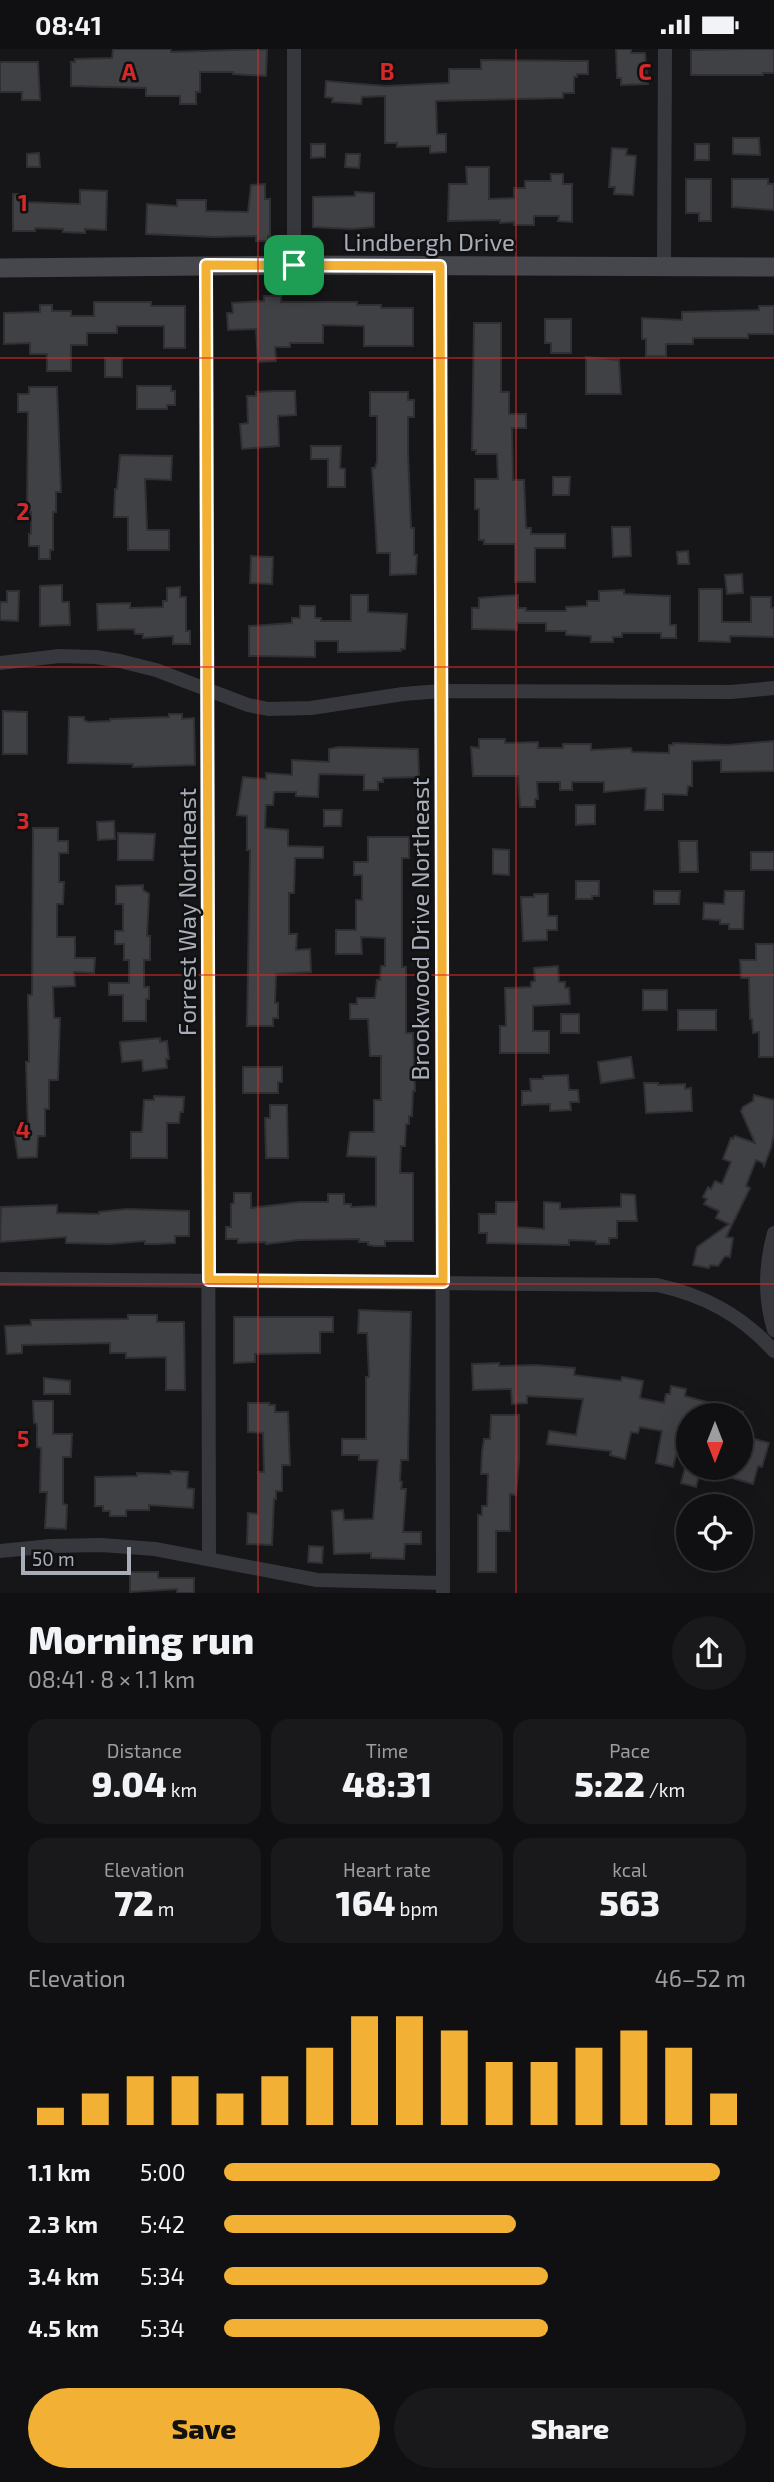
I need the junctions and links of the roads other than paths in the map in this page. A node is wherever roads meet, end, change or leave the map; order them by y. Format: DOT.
graph roads {
  1 [pos="294,49"];
  2 [pos="665,49"];
  3 [pos="206,265"];
  4 [pos="294,265"];
  5 [pos="440,266"];
  6 [pos="664,266"];
  7 [pos="774,267"];
  8 [pos="0,268"];
  9 [pos="0,663"];
  10 [pos="774,688"];
  11 [pos="209,691"];
  12 [pos="441,691"];
  13 [pos="774,1233"];
  14 [pos="0,1279"];
  15 [pos="209,1280"];
  16 [pos="443,1282"];
  17 [pos="774,1330"];
  18 [pos="774,1351"];
  19 [pos="0,1551"];
  20 [pos="209,1558"];
  21 [pos="443,1588"];
  1 -- 4 [label="street"];
  2 -- 6 [label="street"];
  3 -- 4 [label="main road, Lindbergh Drive"];
  3 -- 8 [label="main road, Lindbergh Drive"];
  3 -- 11 [label="street, Forrest Way Northeast"];
  4 -- 5 [label="main road, Lindbergh Drive"];
  5 -- 6 [label="main road, Lindbergh Drive"];
  5 -- 12 [label="street, Brookwood Drive Northeast"];
  6 -- 7 [label="main road, Lindbergh Drive"];
  9 -- 11 [label="street"];
  10 -- 12 [label="street"];
  11 -- 12 [label="street"];
  11 -- 15 [label="street, Forrest Way Northeast"];
  12 -- 16 [label="street, Brookwood Drive Northeast"];
  13 -- 17 [label="street"];
  14 -- 15 [label="street"];
  15 -- 16 [label="street"];
  15 -- 20 [label="street, Forrest Way Northeast"];
  16 -- 18 [label="street"];
  16 -- 21 [label="street, Brookwood Drive Northeast"];
  19 -- 20 [label="street"];
  20 -- 21 [label="street"];
}
